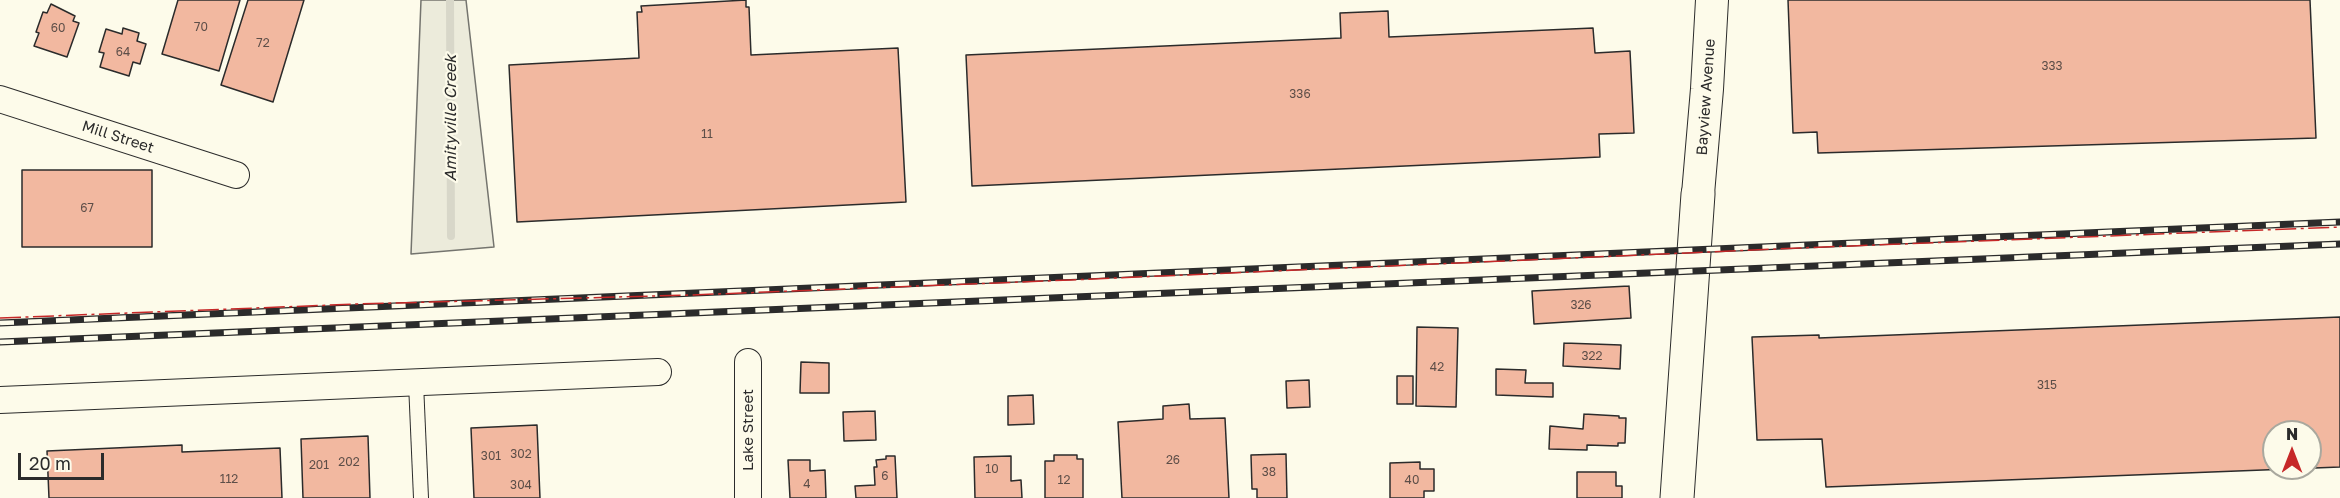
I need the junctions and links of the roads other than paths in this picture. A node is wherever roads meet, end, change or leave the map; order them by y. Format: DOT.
graph roads {
  1 [pos="1712,0"];
  2 [pos="0,99"];
  3 [pos="236,175"];
  4 [pos="1698,194"];
  5 [pos="747,362"];
  6 [pos="658,372"];
  7 [pos="416,382"];
  8 [pos="0,400"];
  9 [pos="421,498"];
  10 [pos="748,498"];
  11 [pos="1677,498"];
  1 -- 4 [label="street, Bayview Avenue"];
  2 -- 3 [label="street, Mill Street"];
  4 -- 11 [label="main road"];
  5 -- 10 [label="street, Lake Street"];
  6 -- 7 [label="street"];
  7 -- 8 [label="street"];
  7 -- 9 [label="lane"];
}
